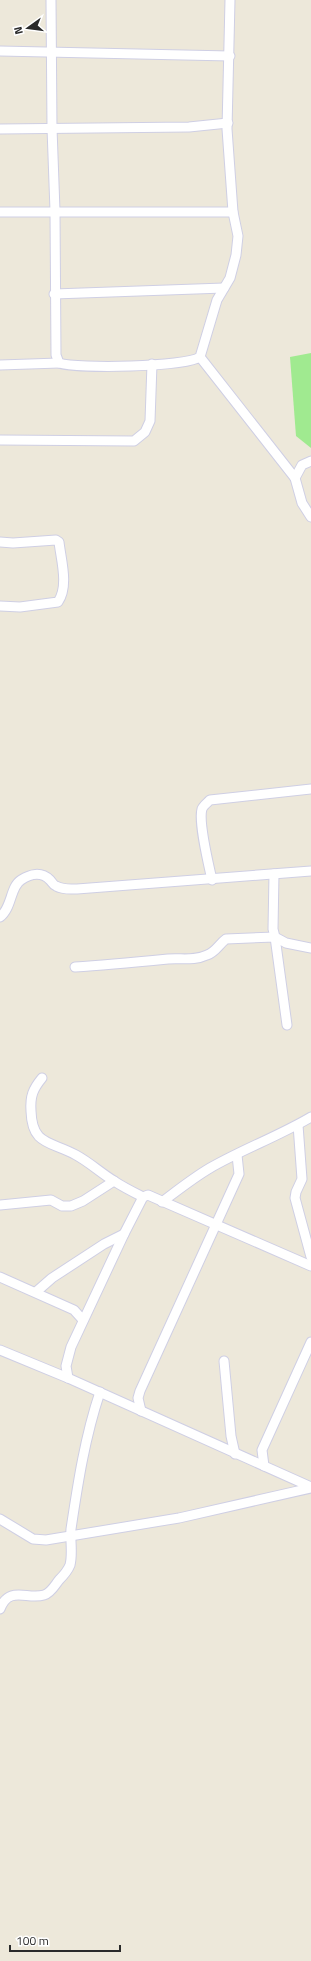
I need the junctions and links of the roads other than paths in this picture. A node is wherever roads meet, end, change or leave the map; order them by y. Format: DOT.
graph roads {
  1 [pos="51,0"];
  2 [pos="230,0"];
  3 [pos="0,51"];
  4 [pos="50,52"];
  5 [pos="230,56"];
  6 [pos="228,123"];
  7 [pos="52,128"];
  8 [pos="0,129"];
  9 [pos="55,211"];
  10 [pos="0,212"];
  11 [pos="233,212"];
  12 [pos="224,288"];
  13 [pos="54,294"];
  14 [pos="200,357"];
  15 [pos="59,363"];
  16 [pos="152,364"];
  17 [pos="0,365"];
  18 [pos="0,440"];
  19 [pos="311,461"];
  20 [pos="295,478"];
  21 [pos="311,517"];
  22 [pos="0,542"];
  23 [pos="0,606"];
  24 [pos="311,789"];
  25 [pos="311,871"];
  26 [pos="274,874"];
  27 [pos="212,880"];
  28 [pos="0,917"];
  29 [pos="275,937"];
  30 [pos="311,948"];
  31 [pos="75,967"];
  32 [pos="287,1025"];
  33 [pos="42,1078"];
  34 [pos="311,1117"];
  35 [pos="298,1125"];
  36 [pos="237,1154"];
  37 [pos="114,1181"];
  38 [pos="143,1197"];
  39 [pos="162,1202"];
  40 [pos="0,1205"];
  41 [pos="216,1225"];
  42 [pos="124,1234"];
  43 [pos="311,1257"];
  44 [pos="311,1266"];
  45 [pos="0,1277"];
  46 [pos="36,1292"];
  47 [pos="83,1320"];
  48 [pos="311,1342"];
  49 [pos="0,1350"];
  50 [pos="224,1361"];
  51 [pos="68,1378"];
  52 [pos="100,1392"];
  53 [pos="141,1411"];
  54 [pos="235,1454"];
  55 [pos="264,1466"];
  56 [pos="311,1487"];
  57 [pos="0,1519"];
  58 [pos="70,1535"];
  59 [pos="0,1609"];
  1 -- 4 [label="street"];
  2 -- 5 [label="street"];
  3 -- 4 [label="street"];
  4 -- 5 [label="street"];
  4 -- 7 [label="street"];
  5 -- 6 [label="street"];
  6 -- 7 [label="street"];
  6 -- 11 [label="street"];
  7 -- 8 [label="street"];
  7 -- 9 [label="street"];
  9 -- 10 [label="street"];
  9 -- 11 [label="street"];
  9 -- 13 [label="street"];
  11 -- 12 [label="street"];
  12 -- 13 [label="street"];
  12 -- 14 [label="street"];
  13 -- 15 [label="street"];
  14 -- 16 [label="street"];
  14 -- 20 [label="street"];
  15 -- 16 [label="street"];
  15 -- 17 [label="street"];
  16 -- 18 [label="street"];
  19 -- 20 [label="street"];
  20 -- 21 [label="street"];
  22 -- 23 [label="street"];
  24 -- 27 [label="street"];
  25 -- 26 [label="street"];
  26 -- 27 [label="street"];
  26 -- 29 [label="street"];
  27 -- 28 [label="street"];
  29 -- 30 [label="street"];
  29 -- 31 [label="street"];
  29 -- 32 [label="street"];
  33 -- 37 [label="street"];
  34 -- 35 [label="street"];
  35 -- 36 [label="street"];
  35 -- 43 [label="street"];
  36 -- 39 [label="street"];
  36 -- 41 [label="street"];
  37 -- 38 [label="street"];
  37 -- 40 [label="street"];
  38 -- 39 [label="street"];
  38 -- 42 [label="street"];
  39 -- 41 [label="street"];
  41 -- 44 [label="street"];
  41 -- 53 [label="street"];
  42 -- 46 [label="street"];
  42 -- 47 [label="street"];
  45 -- 46 [label="street"];
  46 -- 47 [label="street"];
  47 -- 51 [label="street"];
  48 -- 55 [label="street"];
  49 -- 51 [label="street"];
  50 -- 54 [label="street"];
  51 -- 52 [label="street"];
  52 -- 53 [label="street"];
  52 -- 58 [label="street"];
  53 -- 54 [label="street"];
  54 -- 55 [label="street"];
  55 -- 56 [label="street"];
  56 -- 58 [label="street"];
  57 -- 58 [label="street"];
  58 -- 59 [label="street"];
}
